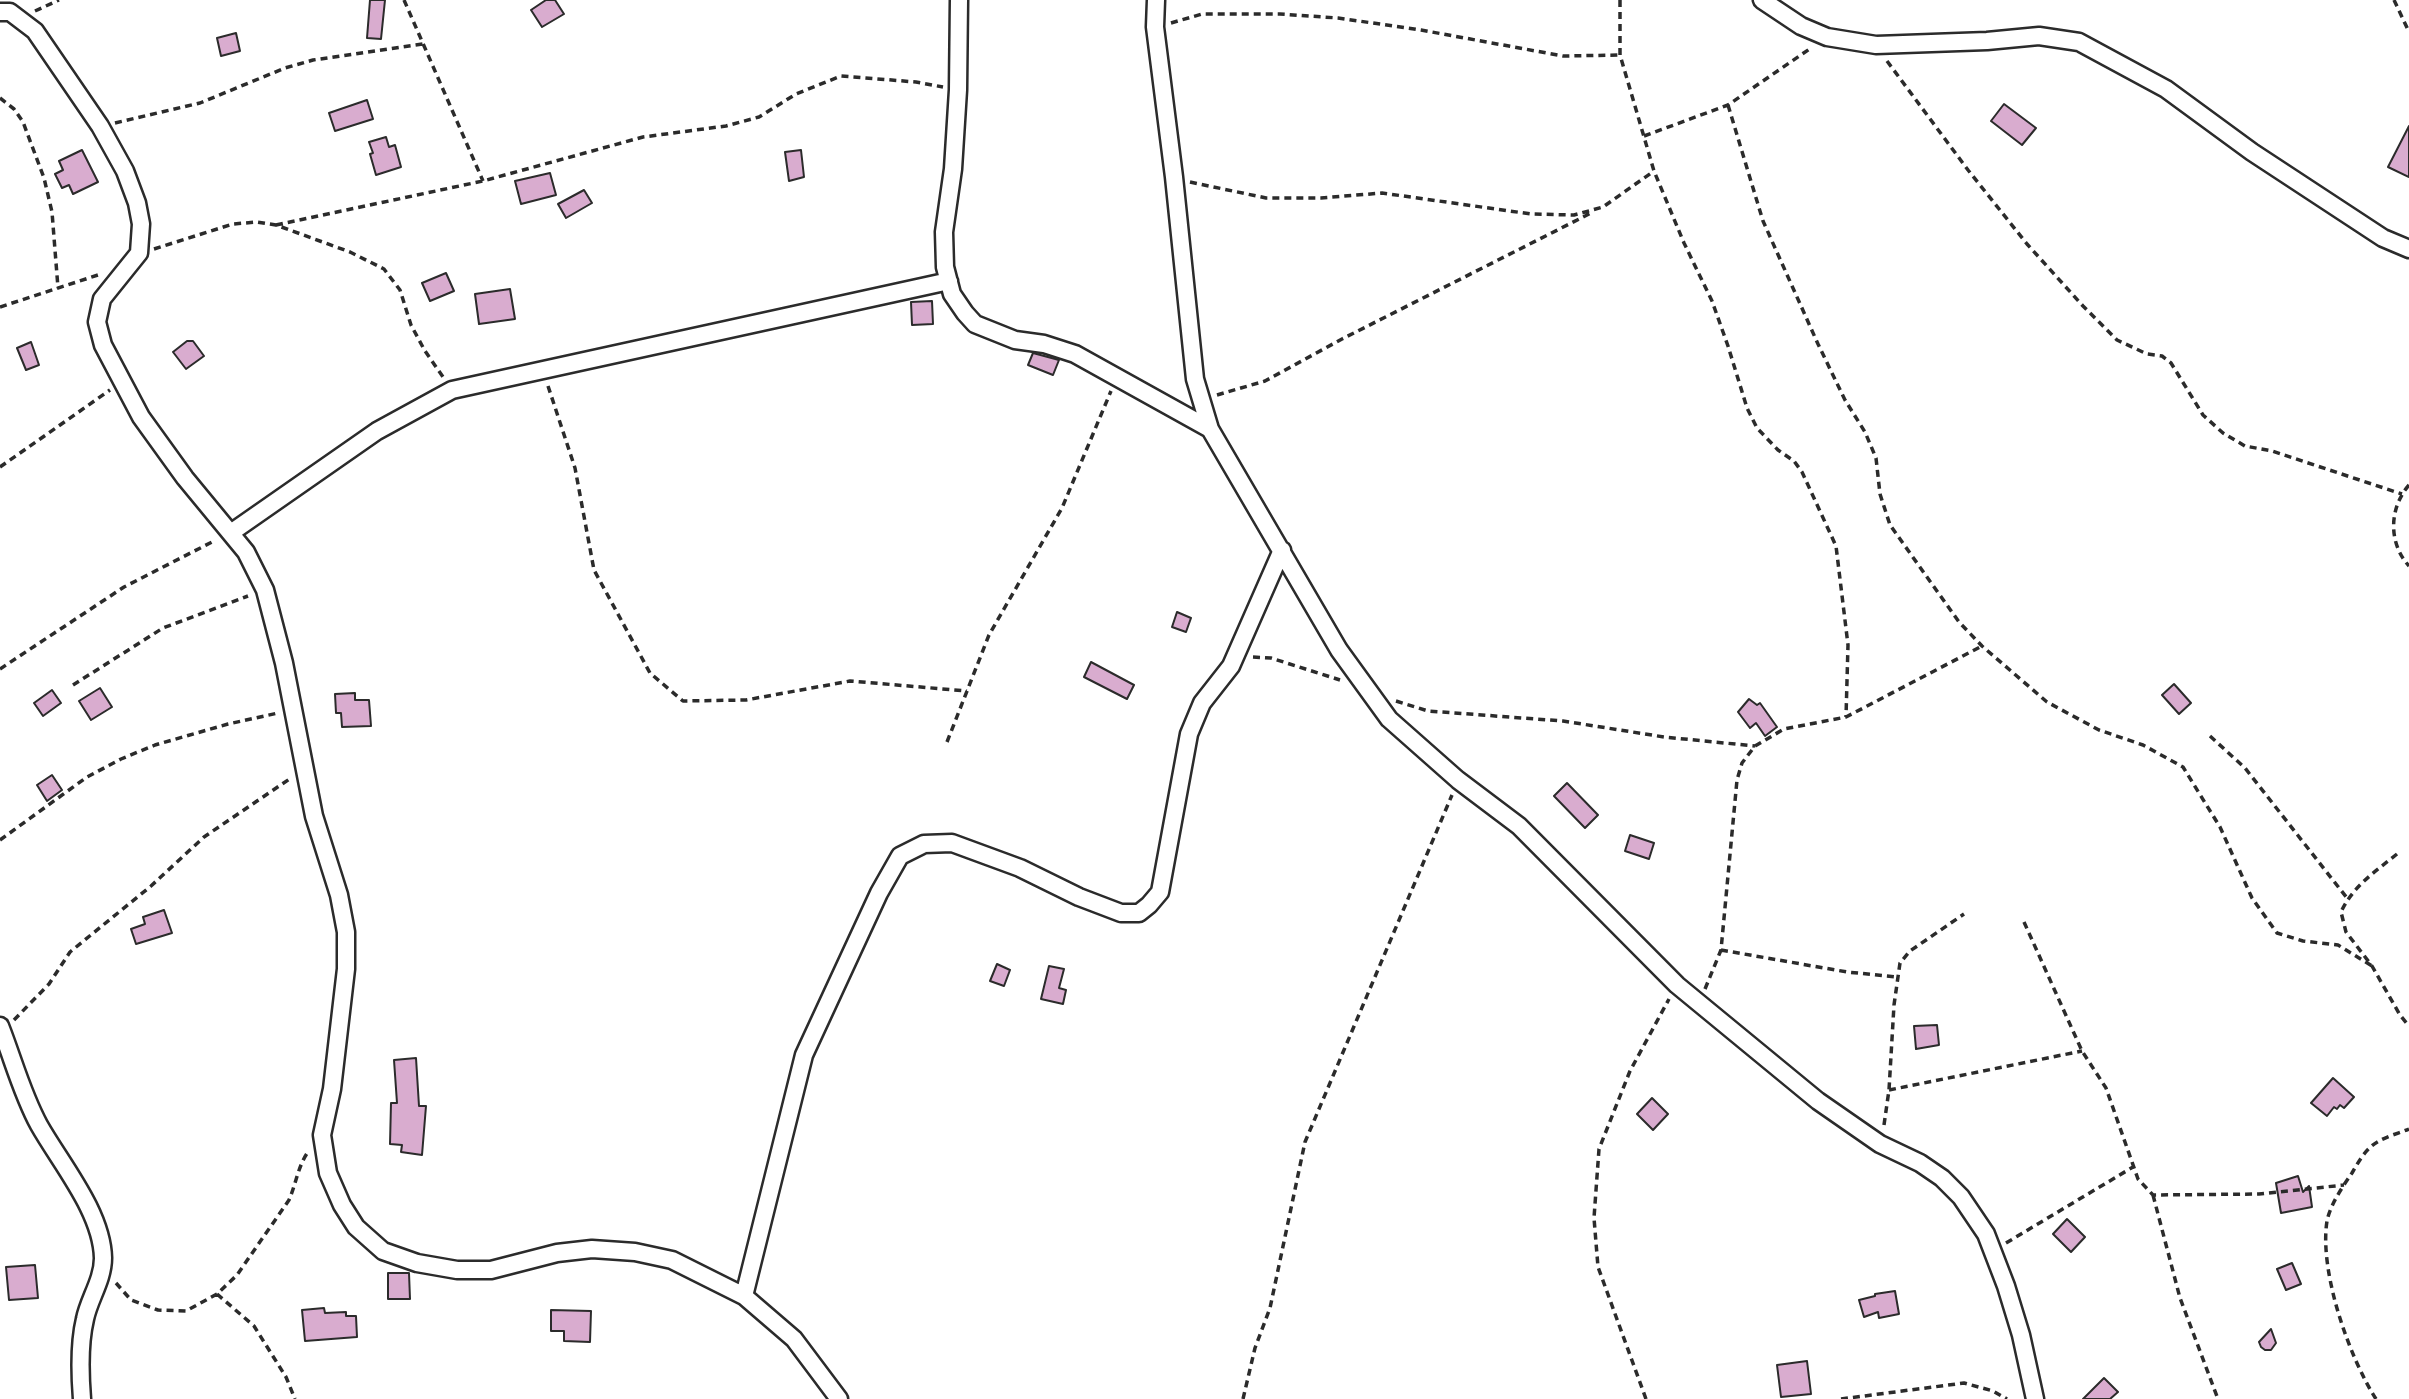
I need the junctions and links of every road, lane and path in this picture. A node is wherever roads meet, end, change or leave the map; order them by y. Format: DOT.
graph roads {
  1 [pos="59,0"];
  2 [pos="404,0"];
  3 [pos="959,0"];
  4 [pos="1156,0"];
  5 [pos="1620,0"];
  6 [pos="1762,0"];
  7 [pos="2394,0"];
  8 [pos="0,12"];
  9 [pos="20,18"];
  10 [pos="1155,27"];
  11 [pos="2409,32"];
  12 [pos="1827,37"];
  13 [pos="423,44"];
  14 [pos="1876,45"];
  15 [pos="1620,55"];
  16 [pos="958,90"];
  17 [pos="0,98"];
  18 [pos="1728,105"];
  19 [pos="100,126"];
  20 [pos="1644,136"];
  21 [pos="1654,171"];
  22 [pos="1174,177"];
  23 [pos="483,181"];
  24 [pos="1603,207"];
  25 [pos="276,225"];
  26 [pos="2409,249"];
  27 [pos="134,259"];
  28 [pos="949,281"];
  29 [pos="58,288"];
  30 [pos="0,307"];
  31 [pos="543,371"];
  32 [pos="1118,376"];
  33 [pos="122,381"];
  34 [pos="452,390"];
  35 [pos="1202,400"];
  36 [pos="1210,429"];
  37 [pos="0,467"];
  38 [pos="2409,485"];
  39 [pos="2402,494"];
  40 [pos="232,532"];
  41 [pos="1282,550"];
  42 [pos="2409,566"];
  43 [pos="265,590"];
  44 [pos="1982,646"];
  45 [pos="1234,657"];
  46 [pos="0,669"];
  47 [pos="73,685"];
  48 [pos="1364,687"];
  49 [pos="967,691"];
  50 [pos="293,710"];
  51 [pos="1846,718"];
  52 [pos="2210,736"];
  53 [pos="947,742"];
  54 [pos="1755,746"];
  55 [pos="304,770"];
  56 [pos="1458,780"];
  57 [pos="0,840"];
  58 [pos="2397,854"];
  59 [pos="2347,898"];
  60 [pos="1964,914"];
  61 [pos="2024,922"];
  62 [pos="1721,950"];
  63 [pos="2372,966"];
  64 [pos="1897,976"];
  65 [pos="1677,985"];
  66 [pos="1698,1003"];
  67 [pos="2409,1026"];
  68 [pos="1,1029"];
  69 [pos="2082,1051"];
  70 [pos="1889,1090"];
  71 [pos="2409,1129"];
  72 [pos="322,1135"];
  73 [pos="1880,1144"];
  74 [pos="2133,1167"];
  75 [pos="2344,1185"];
  76 [pos="2153,1195"];
  77 [pos="1992,1251"];
  78 [pos="103,1260"];
  79 [pos="217,1294"];
  80 [pos="744,1297"];
  81 [pos="82,1399"];
  82 [pos="295,1399"];
  83 [pos="839,1399"];
  84 [pos="1243,1399"];
  85 [pos="1646,1399"];
  86 [pos="1841,1399"];
  87 [pos="2007,1399"];
  88 [pos="2035,1399"];
  89 [pos="2218,1399"];
  90 [pos="2376,1399"];
  1 -- 9 [label="path"];
  2 -- 13 [label="path"];
  3 -- 16 [label="street"];
  4 -- 10 [label="street"];
  5 -- 15 [label="path"];
  6 -- 12 [label="street"];
  7 -- 11 [label="path"];
  8 -- 9 [label="street"];
  9 -- 19 [label="street"];
  10 -- 15 [label="path"];
  10 -- 22 [label="street"];
  12 -- 14 [label="street"];
  12 -- 18 [label="path"];
  13 -- 19 [label="path"];
  13 -- 23 [label="path"];
  14 -- 26 [label="street"];
  14 -- 39 [label="path"];
  15 -- 20 [label="path"];
  16 -- 23 [label="path"];
  16 -- 28 [label="street"];
  17 -- 29 [label="path"];
  18 -- 20 [label="path"];
  18 -- 44 [label="path"];
  19 -- 27 [label="street"];
  20 -- 21 [label="path"];
  21 -- 24 [label="path"];
  21 -- 51 [label="path"];
  22 -- 24 [label="path"];
  22 -- 35 [label="street"];
  23 -- 25 [label="path"];
  24 -- 35 [label="path"];
  25 -- 27 [label="path"];
  25 -- 34 [label="path"];
  27 -- 29 [label="path"];
  27 -- 33 [label="street"];
  28 -- 31 [label="street"];
  28 -- 32 [label="street"];
  29 -- 30 [label="path"];
  31 -- 34 [label="street"];
  31 -- 49 [label="path"];
  32 -- 36 [label="street"];
  32 -- 49 [label="path"];
  33 -- 37 [label="path"];
  33 -- 40 [label="street"];
  34 -- 40 [label="street"];
  35 -- 36 [label="street"];
  36 -- 41 [label="street"];
  38 -- 39 [label="path"];
  39 -- 42 [label="path"];
  40 -- 43 [label="street"];
  40 -- 46 [label="path"];
  41 -- 45 [label="street"];
  41 -- 48 [label="street"];
  43 -- 47 [label="path"];
  43 -- 50 [label="street"];
  44 -- 51 [label="path"];
  44 -- 63 [label="path"];
  45 -- 48 [label="path"];
  45 -- 80 [label="street"];
  48 -- 54 [label="path"];
  48 -- 56 [label="street"];
  49 -- 53 [label="path"];
  50 -- 55 [label="street"];
  50 -- 57 [label="path"];
  51 -- 54 [label="path"];
  52 -- 59 [label="path"];
  54 -- 62 [label="path"];
  55 -- 68 [label="path"];
  55 -- 72 [label="street"];
  56 -- 65 [label="street"];
  56 -- 84 [label="path"];
  58 -- 59 [label="path"];
  59 -- 63 [label="path"];
  60 -- 64 [label="path"];
  61 -- 69 [label="path"];
  62 -- 64 [label="path"];
  62 -- 66 [label="path"];
  63 -- 67 [label="path"];
  64 -- 70 [label="path"];
  65 -- 66 [label="street"];
  65 -- 85 [label="path"];
  66 -- 73 [label="street"];
  68 -- 78 [label="street"];
  69 -- 70 [label="path"];
  69 -- 74 [label="path"];
  70 -- 73 [label="path"];
  71 -- 75 [label="path"];
  72 -- 79 [label="path"];
  72 -- 80 [label="street"];
  73 -- 77 [label="street"];
  74 -- 76 [label="path"];
  74 -- 77 [label="path"];
  75 -- 76 [label="path"];
  75 -- 90 [label="path"];
  76 -- 89 [label="path"];
  77 -- 88 [label="street"];
  78 -- 79 [label="path"];
  78 -- 81 [label="street"];
  79 -- 82 [label="path"];
  80 -- 83 [label="street"];
  86 -- 87 [label="path"];
}
